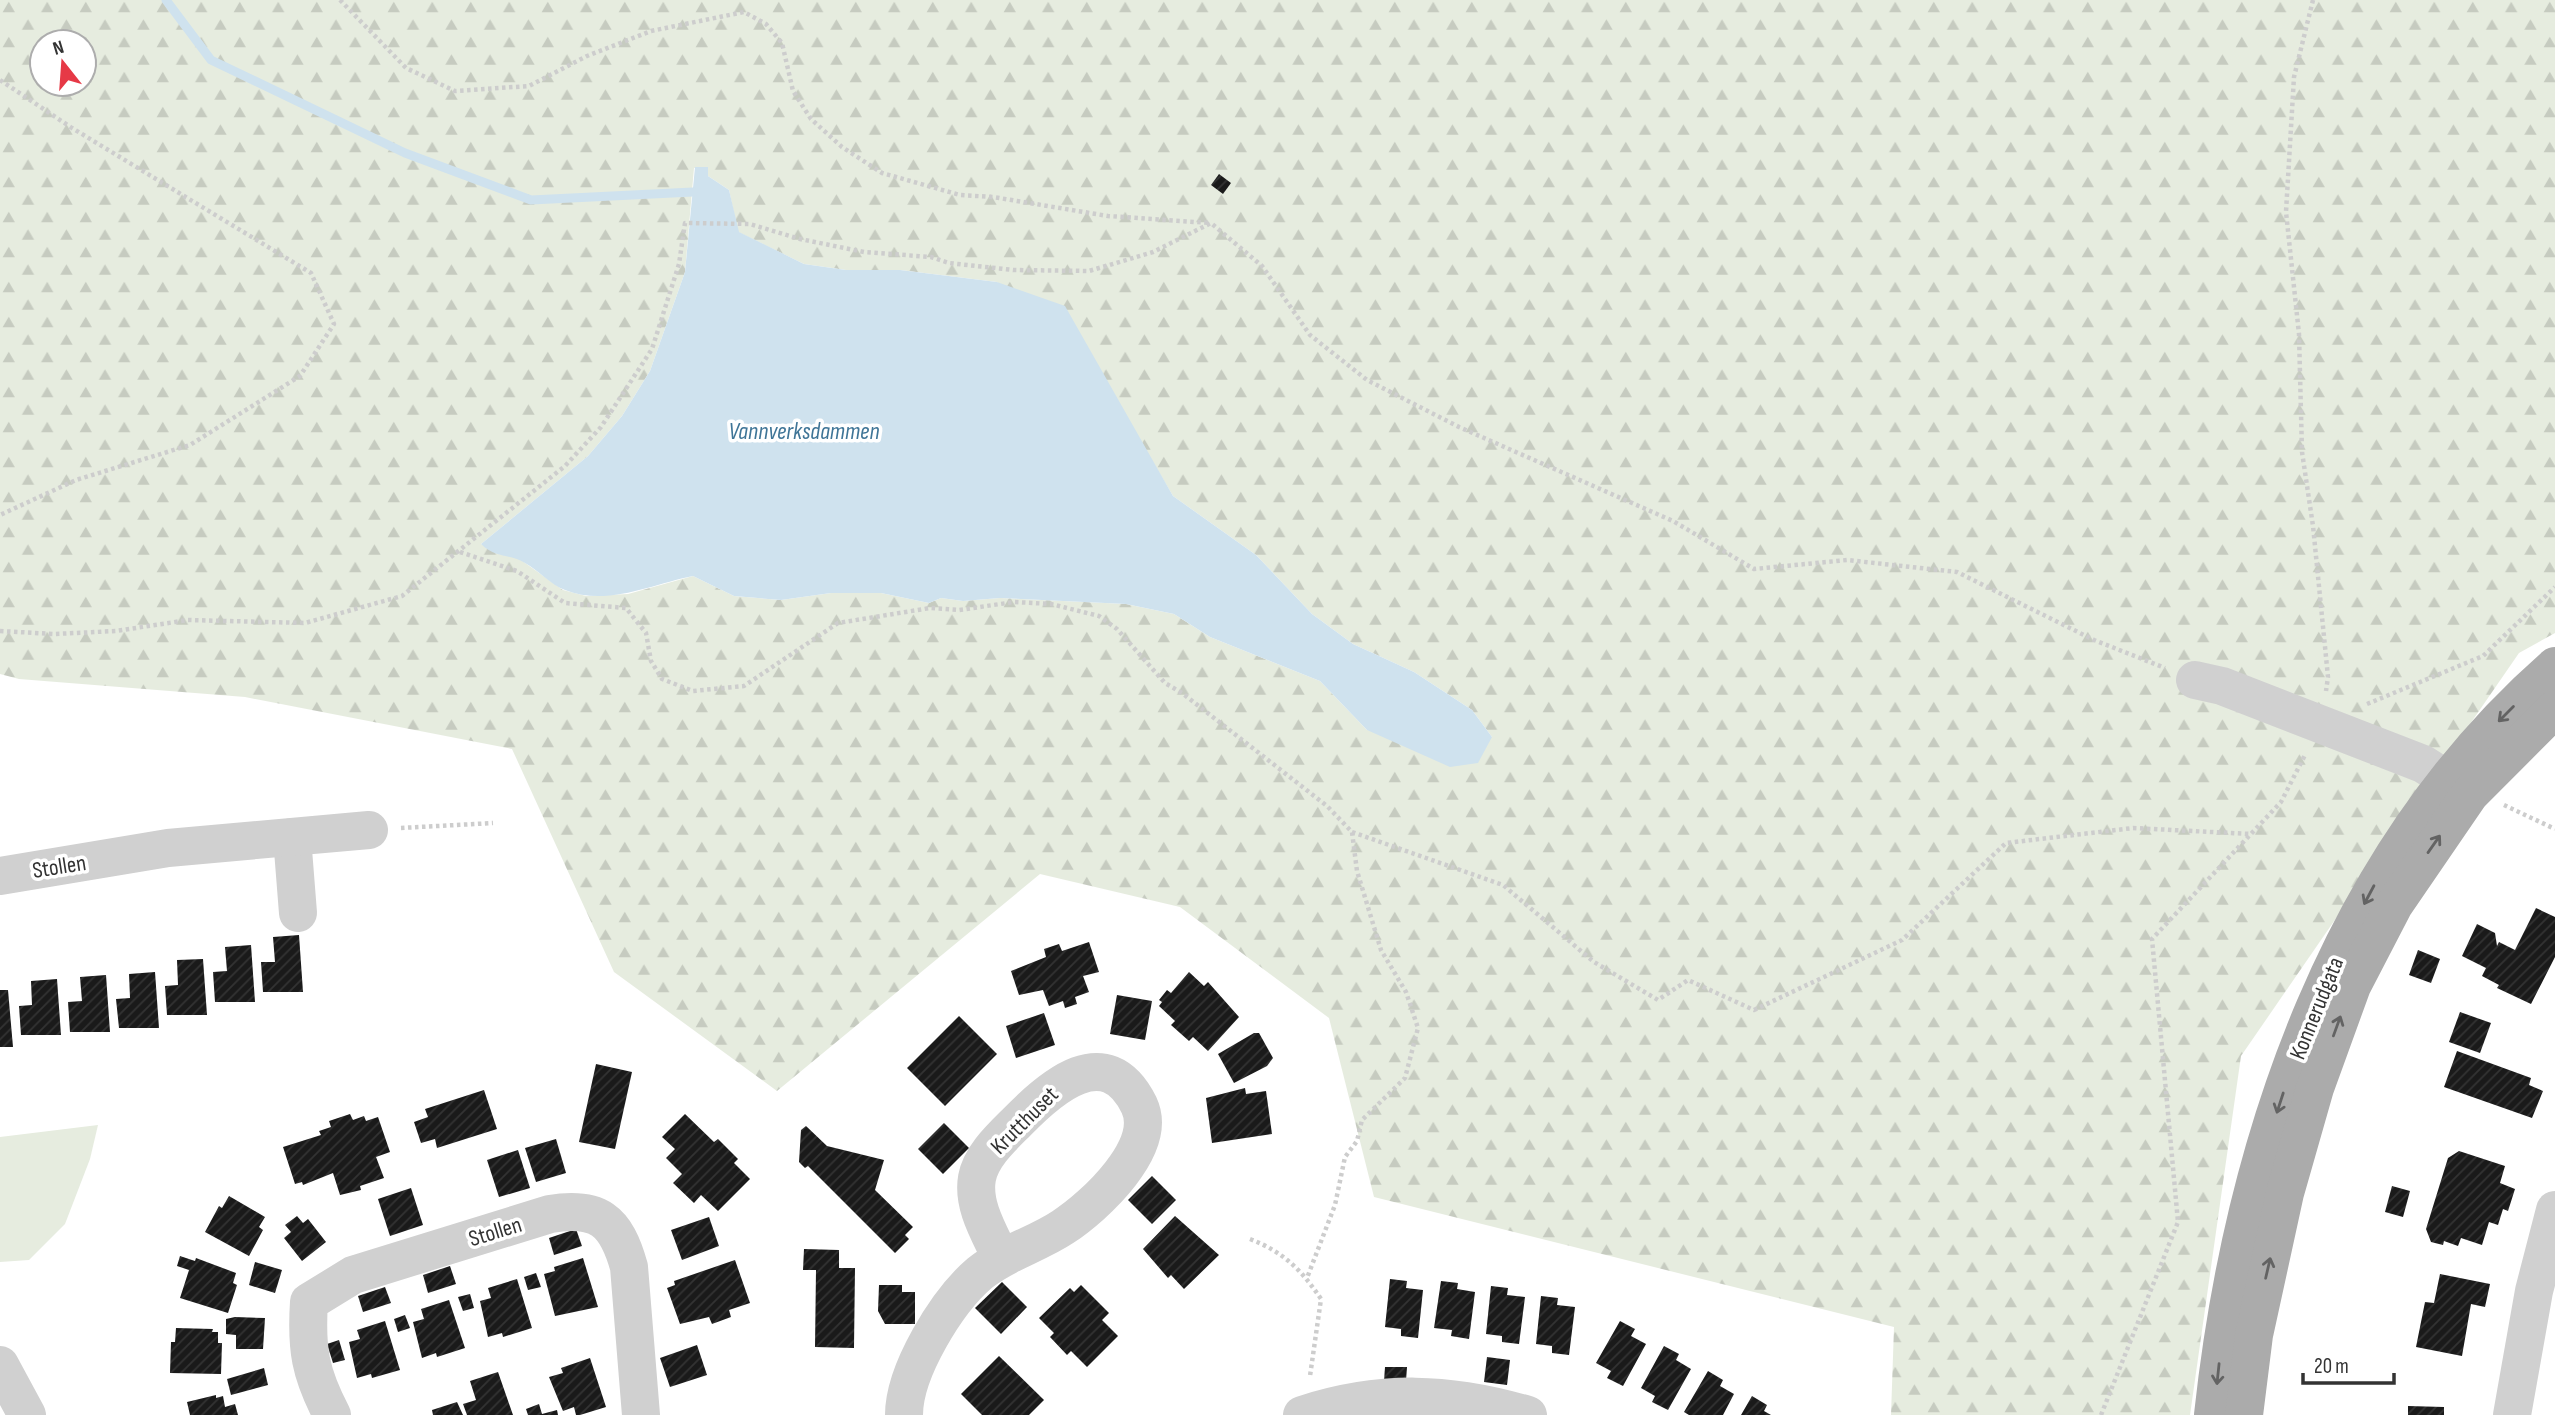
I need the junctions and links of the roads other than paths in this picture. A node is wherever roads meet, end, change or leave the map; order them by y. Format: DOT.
graph roads {
  1 [pos="2555,666"];
  2 [pos="2195,680"];
  3 [pos="2555,709"];
  4 [pos="2459,787"];
  5 [pos="369,830"];
  6 [pos="292,837"];
  7 [pos="0,876"];
  8 [pos="298,913"];
  9 [pos="2555,1210"];
  10 [pos="1001,1258"];
  11 [pos="0,1365"];
  12 [pos="1307,1414"];
  13 [pos="27,1415"];
  14 [pos="332,1415"];
  15 [pos="641,1415"];
  16 [pos="904,1415"];
  17 [pos="1528,1415"];
  18 [pos="2213,1415"];
  19 [pos="2244,1415"];
  20 [pos="2512,1415"];
  1 -- 4 [label="main road, Konnerudgata, one-way"];
  2 -- 4 [label="street"];
  3 -- 4 [label="main road, Konnerudgata"];
  4 -- 18 [label="main road, Konnerudgata, one-way"];
  19 -- 4 [label="main road, Konnerudgata, one-way"];
  5 -- 6 [label="street, Stollen"];
  6 -- 7 [label="street, Stollen"];
  6 -- 8 [label="street"];
  9 -- 20 [label="street"];
  10 -- 10 [label="street, Krutthuset"];
  10 -- 16 [label="street, Krutthuset"];
  11 -- 13 [label="street"];
  12 -- 17 [label="street"];
  14 -- 15 [label="street, Stollen"];
}
